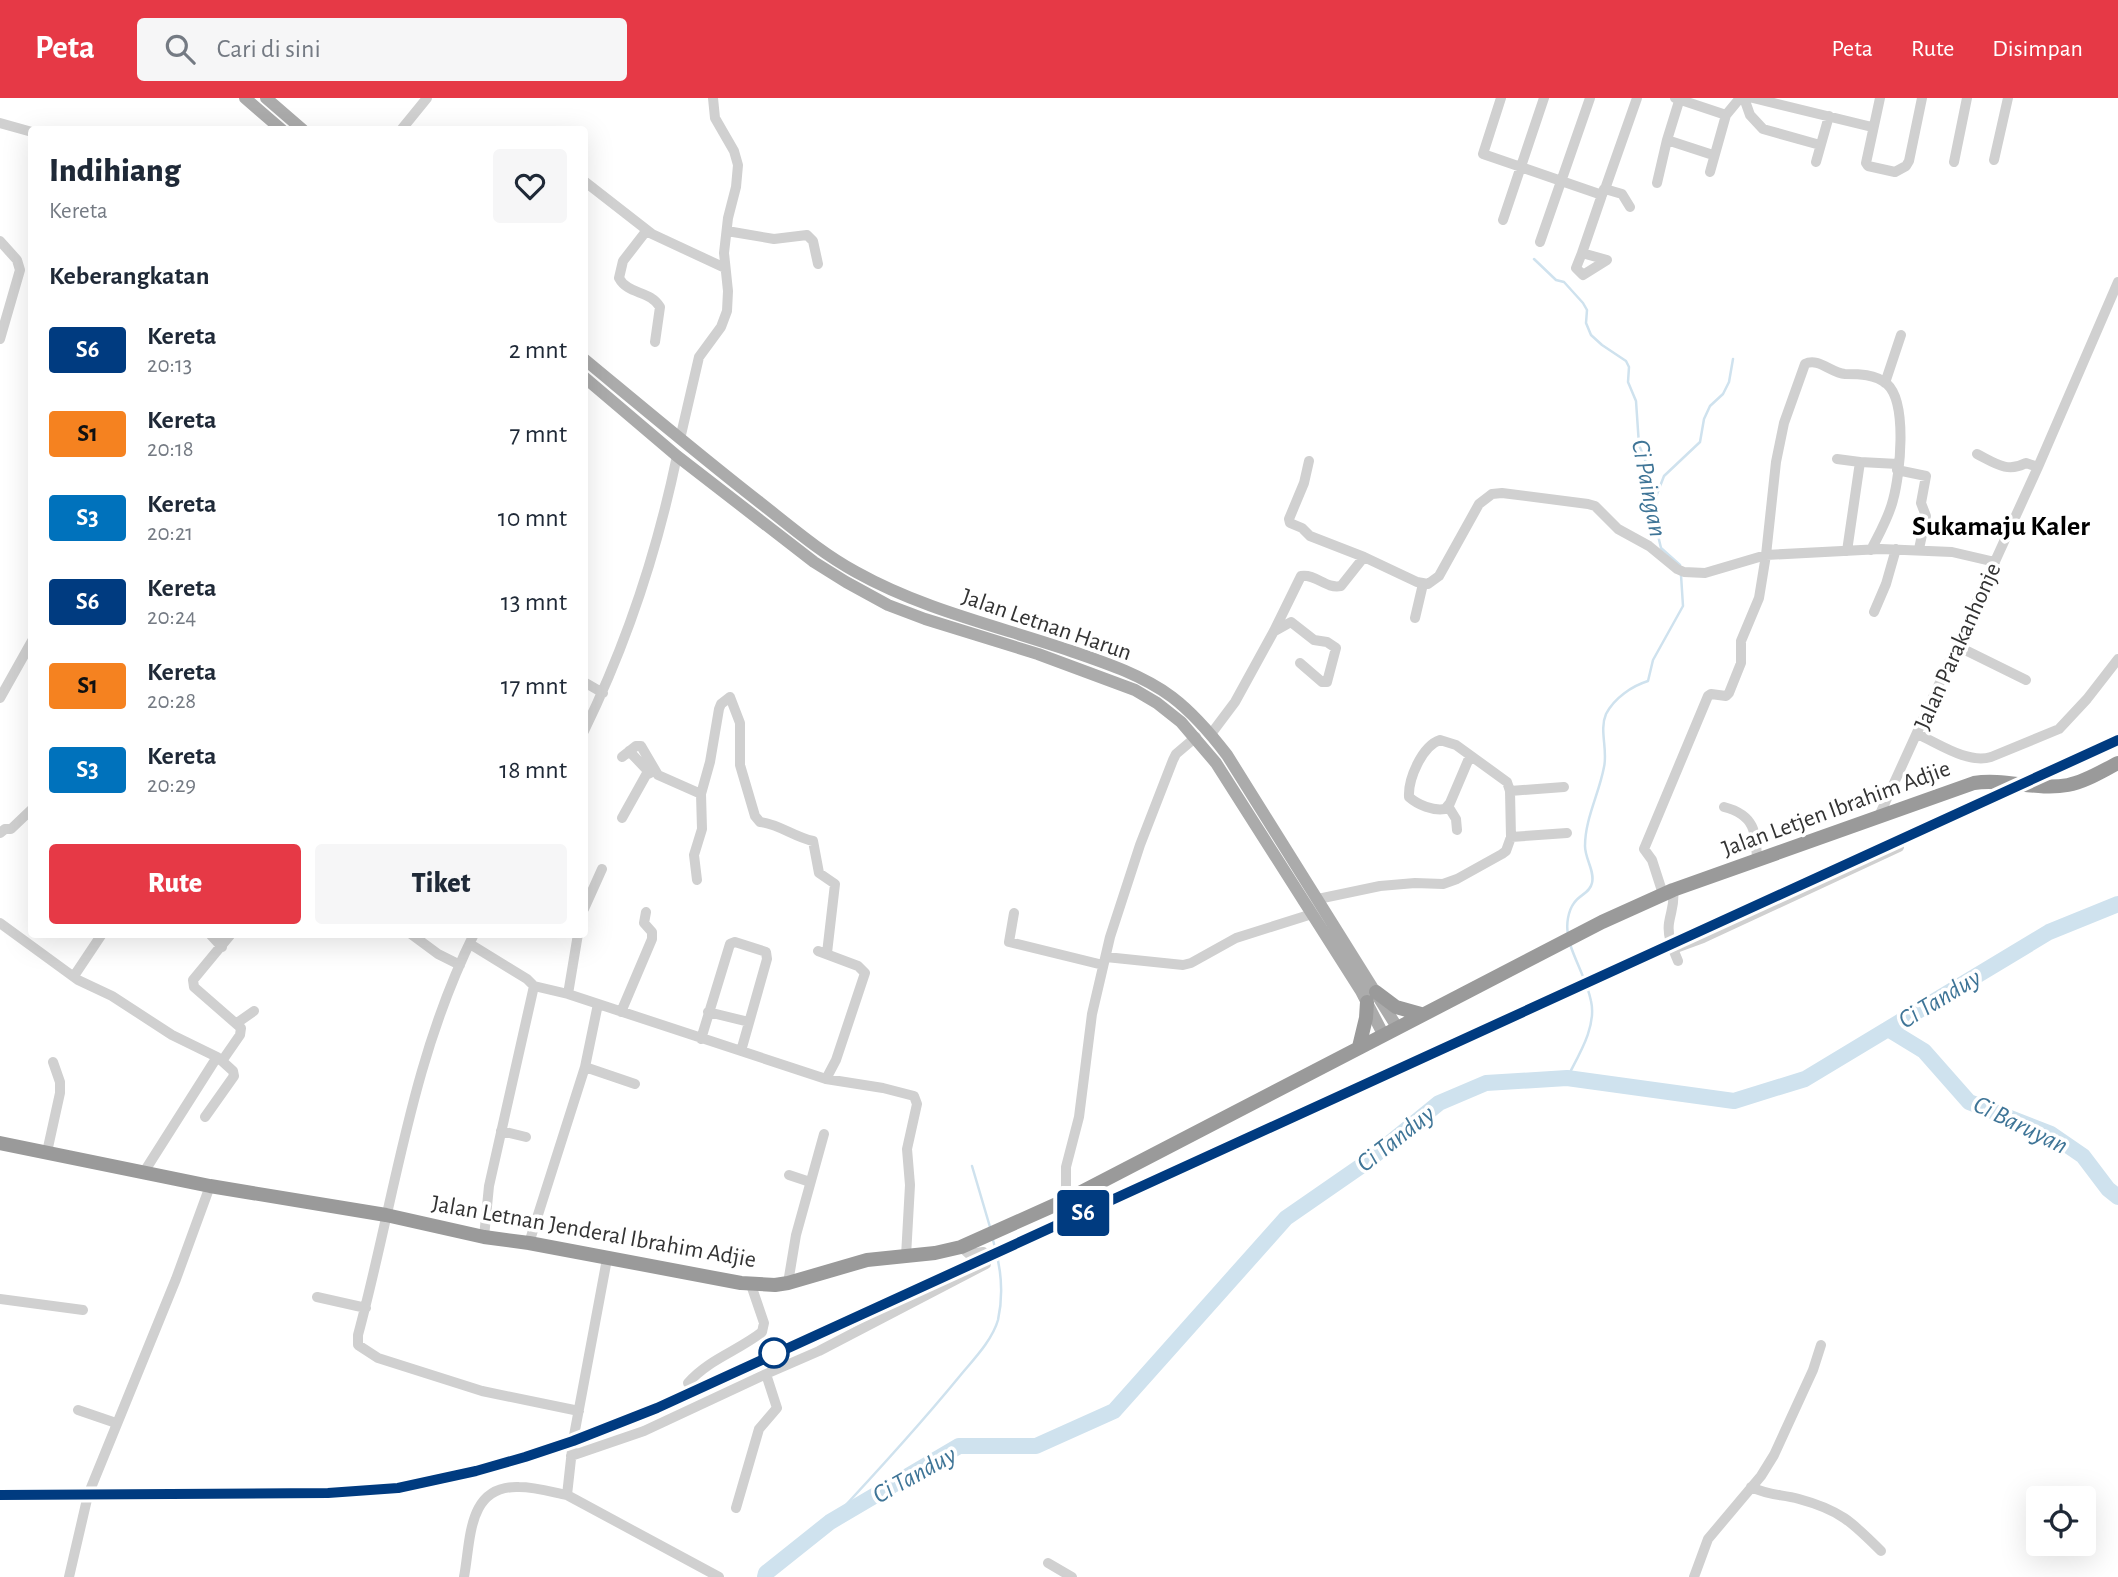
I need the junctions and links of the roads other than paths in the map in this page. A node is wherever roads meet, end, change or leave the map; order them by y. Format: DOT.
graph roads {
  1 [pos="245,98"];
  2 [pos="265,98"];
  3 [pos="427,98"];
  4 [pos="713,98"];
  5 [pos="1502,98"];
  6 [pos="1544,98"];
  7 [pos="1590,98"];
  8 [pos="1637,98"];
  9 [pos="1742,98"];
  10 [pos="1753,98"];
  11 [pos="1880,98"];
  12 [pos="1922,98"];
  13 [pos="1967,98"];
  14 [pos="2008,98"];
  15 [pos="1678,99"];
  16 [pos="1726,115"];
  17 [pos="1829,116"];
  18 [pos="0,123"];
  19 [pos="277,126"];
  20 [pos="298,126"];
  21 [pos="404,126"];
  22 [pos="1872,127"];
  23 [pos="28,131"];
  24 [pos="1667,140"];
  25 [pos="1820,145"];
  26 [pos="1713,155"];
  27 [pos="1994,160"];
  28 [pos="1816,162"];
  29 [pos="1954,162"];
  30 [pos="1521,167"];
  31 [pos="1710,172"];
  32 [pos="1561,181"];
  33 [pos="1657,183"];
  34 [pos="588,184"];
  35 [pos="1603,192"];
  36 [pos="1630,207"];
  37 [pos="1503,220"];
  38 [pos="647,230"];
  39 [pos="727,231"];
  40 [pos="0,241"];
  41 [pos="1540,242"];
  42 [pos="1582,253"];
  43 [pos="818,264"];
  44 [pos="725,268"];
  45 [pos="2118,282"];
  46 [pos="1901,335"];
  47 [pos="0,339"];
  48 [pos="655,342"];
  49 [pos="588,362"];
  50 [pos="588,380"];
  51 [pos="1885,383"];
  52 [pos="680,439"];
  53 [pos="1977,454"];
  54 [pos="677,456"];
  55 [pos="1837,459"];
  56 [pos="1309,461"];
  57 [pos="1860,461"];
  58 [pos="1897,467"];
  59 [pos="2038,467"];
  60 [pos="1896,549"];
  61 [pos="1919,549"];
  62 [pos="1871,550"];
  63 [pos="1847,551"];
  64 [pos="1766,555"];
  65 [pos="1364,557"];
  66 [pos="1995,562"];
  67 [pos="840,570"];
  68 [pos="1423,584"];
  69 [pos="1874,612"];
  70 [pos="1415,618"];
  71 [pos="1274,631"];
  72 [pos="1957,646"];
  73 [pos="28,648"];
  74 [pos="2118,659"];
  75 [pos="1300,663"];
  76 [pos="2113,672"];
  77 [pos="2026,680"];
  78 [pos="588,684"];
  79 [pos="603,693"];
  80 [pos="0,698"];
  81 [pos="588,723"];
  82 [pos="1211,734"];
  83 [pos="1917,734"];
  84 [pos="1196,737"];
  85 [pos="625,754"];
  86 [pos="1470,756"];
  87 [pos="2118,763"];
  88 [pos="651,772"];
  89 [pos="1563,787"];
  90 [pos="1241,790"];
  91 [pos="1510,791"];
  92 [pos="701,794"];
  93 [pos="1448,806"];
  94 [pos="1724,807"];
  95 [pos="28,813"];
  96 [pos="1879,816"];
  97 [pos="622,818"];
  98 [pos="1457,830"];
  99 [pos="0,833"];
  100 [pos="1567,833"];
  101 [pos="1511,836"];
  102 [pos="1899,847"];
  103 [pos="1757,860"];
  104 [pos="602,869"];
  105 [pos="697,880"];
  106 [pos="1668,892"];
  107 [pos="1318,899"];
  108 [pos="588,900"];
  109 [pos="646,912"];
  110 [pos="1014,913"];
  111 [pos="1312,914"];
  112 [pos="0,923"];
  113 [pos="99,938"];
  114 [pos="214,938"];
  115 [pos="228,938"];
  116 [pos="417,938"];
  117 [pos="577,938"];
  118 [pos="472,939"];
  119 [pos="222,947"];
  120 [pos="1673,949"];
  121 [pos="1104,961"];
  122 [pos="1678,961"];
  123 [pos="460,965"];
  124 [pos="74,976"];
  125 [pos="534,986"];
  126 [pos="568,994"];
  127 [pos="1371,997"];
  128 [pos="598,1004"];
  129 [pos="254,1011"];
  130 [pos="621,1012"];
  131 [pos="708,1012"];
  132 [pos="1421,1014"];
  133 [pos="749,1022"];
  134 [pos="237,1023"];
  135 [pos="1397,1027"];
  136 [pos="1383,1034"];
  137 [pos="701,1039"];
  138 [pos="1359,1047"];
  139 [pos="741,1051"];
  140 [pos="219,1059"];
  141 [pos="54,1062"];
  142 [pos="585,1067"];
  143 [pos="827,1079"];
  144 [pos="635,1084"];
  145 [pos="205,1117"];
  146 [pos="501,1131"];
  147 [pos="824,1134"];
  148 [pos="526,1137"];
  149 [pos="0,1143"];
  150 [pos="47,1152"];
  151 [pos="144,1172"];
  152 [pos="789,1175"];
  153 [pos="810,1182"];
  154 [pos="210,1186"];
  155 [pos="1066,1200"];
  156 [pos="386,1215"];
  157 [pos="484,1237"];
  158 [pos="528,1243"];
  159 [pos="961,1247"];
  160 [pos="906,1256"];
  161 [pos="607,1259"];
  162 [pos="788,1283"];
  163 [pos="751,1284"];
  164 [pos="317,1297"];
  165 [pos="0,1299"];
  166 [pos="366,1308"];
  167 [pos="83,1310"];
  168 [pos="1821,1345"];
  169 [pos="766,1374"];
  170 [pos="688,1383"];
  171 [pos="78,1410"];
  172 [pos="579,1411"];
  173 [pos="116,1423"];
  174 [pos="571,1456"];
  175 [pos="1751,1487"];
  176 [pos="567,1495"];
  177 [pos="736,1508"];
  178 [pos="1881,1551"];
  179 [pos="1048,1563"];
  180 [pos="69,1577"];
  181 [pos="464,1577"];
  182 [pos="719,1577"];
  183 [pos="1072,1577"];
  184 [pos="1694,1577"];
  1 -- 19 [label="main road"];
  2 -- 20 [label="main road"];
  3 -- 21 [label="street"];
  4 -- 39 [label="street"];
  5 -- 30 [label="street"];
  6 -- 30 [label="street"];
  7 -- 32 [label="street"];
  8 -- 35 [label="street"];
  9 -- 16 [label="street"];
  9 -- 25 [label="street"];
  10 -- 17 [label="street"];
  11 -- 22 [label="street"];
  12 -- 22 [label="street"];
  13 -- 29 [label="street"];
  14 -- 27 [label="street"];
  15 -- 16 [label="street"];
  15 -- 24 [label="street"];
  16 -- 26 [label="street"];
  17 -- 22 [label="street"];
  17 -- 25 [label="street"];
  18 -- 23 [label="street"];
  24 -- 26 [label="street"];
  24 -- 33 [label="street"];
  25 -- 28 [label="street"];
  26 -- 31 [label="street"];
  30 -- 32 [label="street"];
  30 -- 37 [label="street"];
  32 -- 35 [label="street"];
  32 -- 41 [label="street"];
  34 -- 38 [label="street"];
  35 -- 36 [label="street"];
  35 -- 42 [label="street"];
  38 -- 44 [label="street"];
  38 -- 48 [label="street"];
  39 -- 43 [label="street"];
  39 -- 44 [label="street"];
  40 -- 47 [label="street"];
  44 -- 52 [label="street"];
  45 -- 59 [label="street, Jalan Parakanhonje"];
  46 -- 51 [label="street"];
  49 -- 52 [label="main road, Jalan Letnan Harun"];
  50 -- 54 [label="main road, Jalan Letnan Harun"];
  51 -- 58 [label="street"];
  51 -- 64 [label="street"];
  52 -- 67 [label="main road, Jalan Letnan Harun"];
  53 -- 59 [label="street"];
  54 -- 67 [label="main road, Jalan Letnan Harun"];
  54 -- 79 [label="street"];
  55 -- 57 [label="street"];
  56 -- 65 [label="street"];
  57 -- 58 [label="street"];
  57 -- 63 [label="street"];
  58 -- 61 [label="street"];
  58 -- 62 [label="street"];
  59 -- 66 [label="street, Jalan Parakanhonje"];
  60 -- 61 [label="street"];
  60 -- 62 [label="street"];
  60 -- 69 [label="street"];
  61 -- 66 [label="street"];
  62 -- 63 [label="street"];
  63 -- 64 [label="street"];
  64 -- 68 [label="street"];
  64 -- 106 [label="street"];
  65 -- 68 [label="street"];
  65 -- 71 [label="street"];
  66 -- 72 [label="street, Jalan Parakanhonje"];
  67 -- 82 [label="main road, Jalan Letnan Harun"];
  67 -- 84 [label="main road, Jalan Letnan Harun"];
  68 -- 70 [label="street"];
  71 -- 75 [label="street"];
  71 -- 82 [label="street"];
  72 -- 77 [label="street"];
  72 -- 83 [label="street, Jalan Parakanhonje"];
  73 -- 80 [label="street"];
  74 -- 76 [label="street"];
  76 -- 83 [label="street"];
  78 -- 79 [label="street"];
  79 -- 81 [label="street"];
  82 -- 90 [label="main road, Jalan Letnan Harun"];
  83 -- 96 [label="street, Jalan Parakanhonje"];
  84 -- 90 [label="main road, Jalan Letnan Harun"];
  84 -- 121 [label="street"];
  85 -- 88 [label="street"];
  86 -- 91 [label="street"];
  86 -- 93 [label="street"];
  86 -- 93 [label="street"];
  87 -- 96 [label="highway, Jalan Letjen Ibrahim Adjie"];
  88 -- 92 [label="street"];
  88 -- 97 [label="street"];
  89 -- 91 [label="street"];
  90 -- 107 [label="main road, Jalan Letnan Harun"];
  90 -- 111 [label="main road, Jalan Letnan Harun"];
  91 -- 101 [label="street"];
  92 -- 105 [label="street"];
  92 -- 143 [label="street"];
  93 -- 98 [label="street"];
  94 -- 103 [label="street"];
  95 -- 99 [label="street"];
  96 -- 103 [label="highway, Jalan Letjen Ibrahim Adjie"];
  100 -- 101 [label="street"];
  101 -- 107 [label="street"];
  102 -- 120 [label="street"];
  103 -- 106 [label="highway, Jalan Letjen Ibrahim Adjie"];
  104 -- 108 [label="street"];
  106 -- 120 [label="street"];
  106 -- 132 [label="highway, Jalan Letjen Ibrahim Adjie"];
  107 -- 127 [label="main road, Jalan Letnan Harun"];
  109 -- 130 [label="street"];
  110 -- 121 [label="street"];
  111 -- 121 [label="street"];
  111 -- 127 [label="main road, Jalan Letnan Harun"];
  112 -- 124 [label="street"];
  113 -- 124 [label="street"];
  114 -- 119 [label="street"];
  115 -- 119 [label="street"];
  116 -- 123 [label="street"];
  117 -- 126 [label="street"];
  118 -- 123 [label="street"];
  118 -- 125 [label="street"];
  119 -- 134 [label="street"];
  120 -- 122 [label="street"];
  121 -- 155 [label="street"];
  123 -- 156 [label="street"];
  124 -- 140 [label="street"];
  125 -- 126 [label="street"];
  125 -- 146 [label="street"];
  126 -- 128 [label="street"];
  127 -- 132 [label="highway"];
  127 -- 135 [label="main road, Jalan Letnan Harun"];
  127 -- 136 [label="main road, Jalan Letnan Harun"];
  127 -- 138 [label="highway"];
  128 -- 130 [label="street"];
  128 -- 142 [label="street"];
  129 -- 134 [label="street"];
  130 -- 137 [label="street"];
  131 -- 133 [label="street"];
  131 -- 133 [label="street"];
  131 -- 137 [label="street"];
  132 -- 135 [label="highway, Jalan Letnan Jenderal Ibrahim Adjie"];
  133 -- 139 [label="street"];
  134 -- 140 [label="street"];
  135 -- 136 [label="highway, Jalan Letnan Jenderal Ibrahim Adjie"];
  136 -- 138 [label="highway, Jalan Letnan Jenderal Ibrahim Adjie"];
  137 -- 139 [label="street"];
  138 -- 155 [label="highway, Jalan Letnan Jenderal Ibrahim Adjie"];
  139 -- 143 [label="street"];
  140 -- 145 [label="street"];
  140 -- 151 [label="street"];
  141 -- 150 [label="street"];
  142 -- 144 [label="street"];
  142 -- 158 [label="street"];
  143 -- 160 [label="street"];
  146 -- 148 [label="street"];
  146 -- 157 [label="street"];
  147 -- 153 [label="street"];
  149 -- 150 [label="highway, Jalan Letnan Jenderal Ibrahim Adjie"];
  150 -- 151 [label="highway, Jalan Letnan Jenderal Ibrahim Adjie"];
  151 -- 154 [label="highway, Jalan Letnan Jenderal Ibrahim Adjie"];
  152 -- 153 [label="street"];
  153 -- 162 [label="street"];
  154 -- 156 [label="highway, Jalan Letnan Jenderal Ibrahim Adjie"];
  154 -- 173 [label="street"];
  155 -- 159 [label="highway, Jalan Letnan Jenderal Ibrahim Adjie"];
  156 -- 157 [label="highway, Jalan Letnan Jenderal Ibrahim Adjie"];
  156 -- 166 [label="street"];
  157 -- 158 [label="highway, Jalan Letnan Jenderal Ibrahim Adjie"];
  158 -- 161 [label="highway, Jalan Letnan Jenderal Ibrahim Adjie"];
  159 -- 160 [label="highway, Jalan Letnan Jenderal Ibrahim Adjie"];
  159 -- 169 [label="street"];
  160 -- 162 [label="highway, Jalan Letnan Jenderal Ibrahim Adjie"];
  161 -- 163 [label="highway, Jalan Letnan Jenderal Ibrahim Adjie"];
  161 -- 172 [label="street"];
  162 -- 163 [label="highway, Jalan Letnan Jenderal Ibrahim Adjie"];
  163 -- 170 [label="street"];
  164 -- 166 [label="street"];
  165 -- 167 [label="street"];
  166 -- 172 [label="street"];
  168 -- 175 [label="street"];
  169 -- 174 [label="street"];
  169 -- 177 [label="street"];
  171 -- 173 [label="street"];
  172 -- 174 [label="street"];
  173 -- 180 [label="street"];
  174 -- 176 [label="street"];
  175 -- 178 [label="street"];
  175 -- 184 [label="street"];
  176 -- 181 [label="street"];
  176 -- 182 [label="street"];
  179 -- 183 [label="street"];
}
